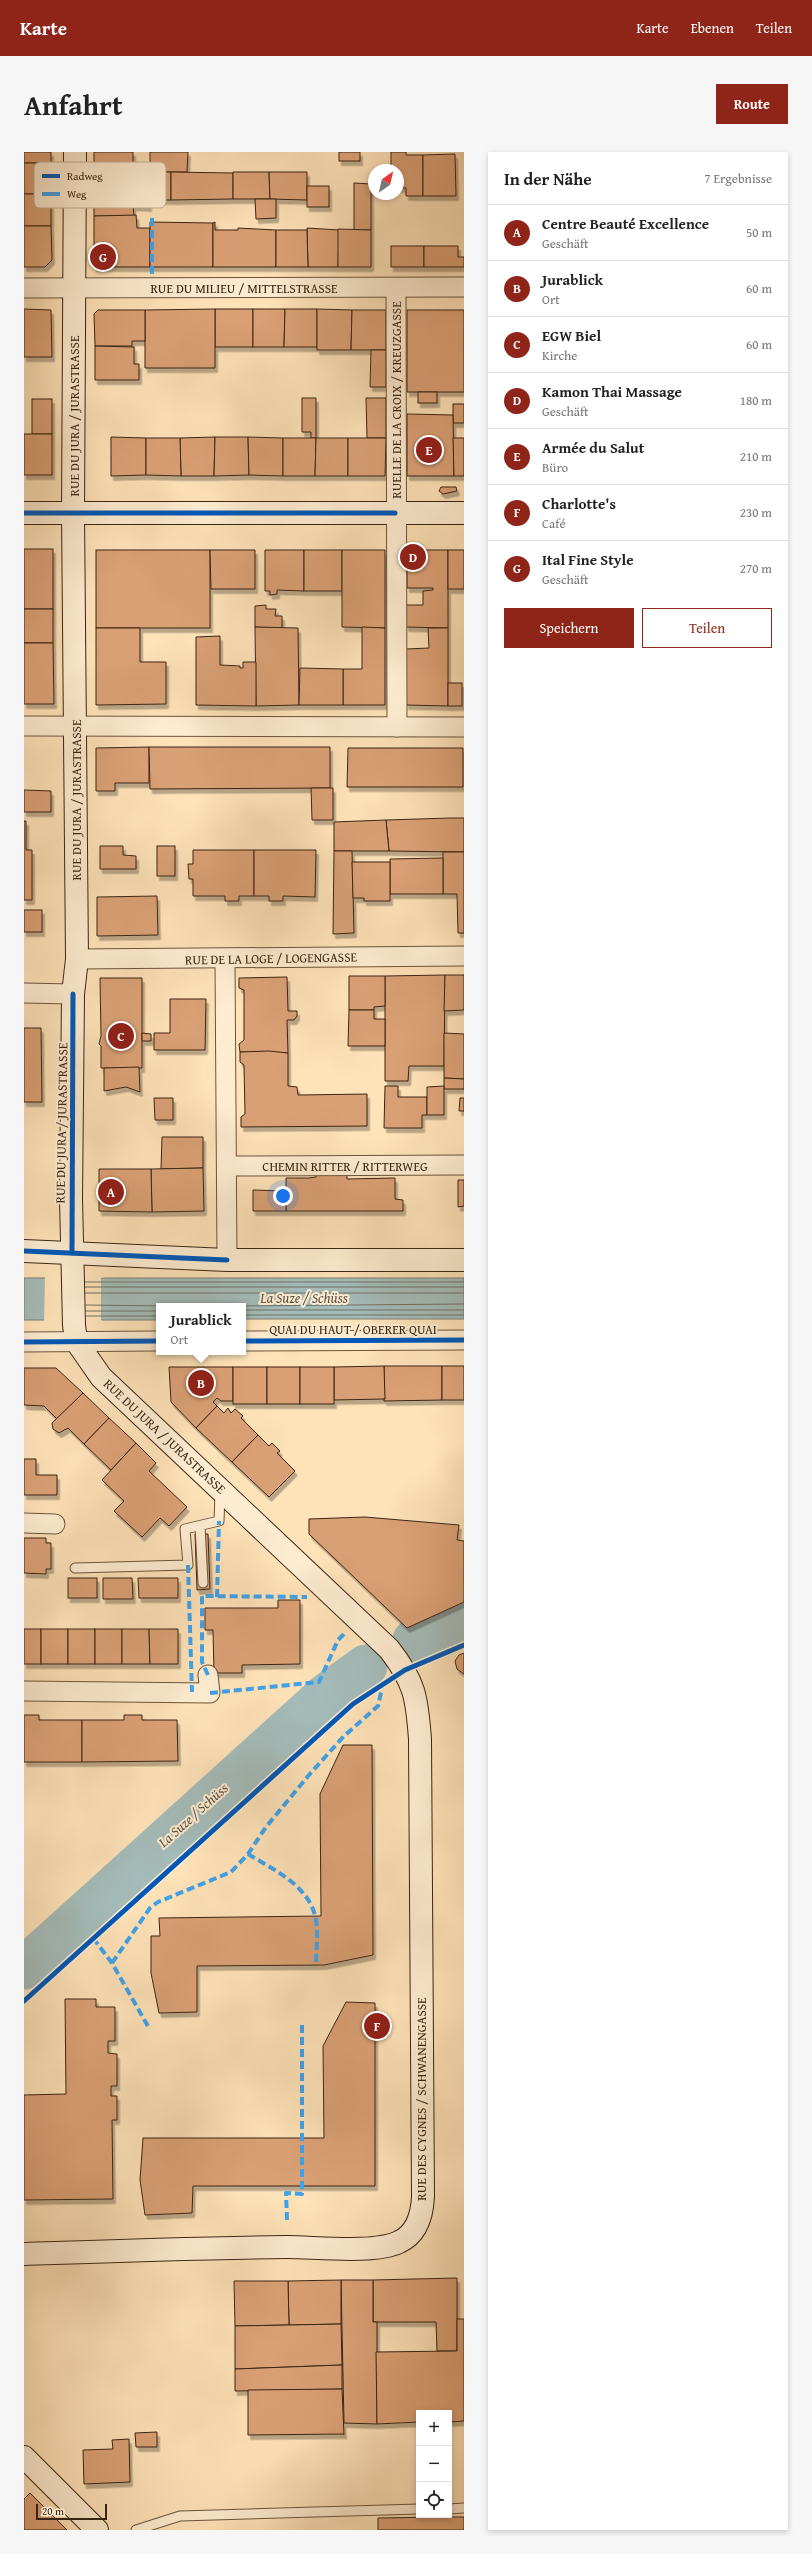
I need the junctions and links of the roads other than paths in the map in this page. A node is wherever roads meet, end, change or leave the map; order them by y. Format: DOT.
graph roads {
  1 [pos="75,208"];
  2 [pos="464,287"];
  3 [pos="24,288"];
  4 [pos="75,288"];
  5 [pos="396,288"];
  6 [pos="24,512"];
  7 [pos="73,512"];
  8 [pos="395,513"];
  9 [pos="464,513"];
  10 [pos="75,725"];
  11 [pos="24,726"];
  12 [pos="398,727"];
  13 [pos="464,727"];
  14 [pos="464,956"];
  15 [pos="77,959"];
  16 [pos="225,959"];
  17 [pos="24,993"];
  18 [pos="73,994"];
  19 [pos="227,1166"];
  20 [pos="464,1166"];
  21 [pos="24,1251"];
  22 [pos="227,1260"];
  23 [pos="464,1260"];
  24 [pos="72,1263"];
  25 [pos="75,1333"];
  26 [pos="464,1340"];
  27 [pos="156,1341"];
  28 [pos="246,1341"];
  29 [pos="24,1342"];
  30 [pos="221,1488"];
  31 [pos="24,1524"];
  32 [pos="55,1524"];
  33 [pos="200,1526"];
  34 [pos="74,1568"];
  35 [pos="203,1583"];
  36 [pos="405,1670"];
  37 [pos="208,1675"];
  38 [pos="24,1691"];
  39 [pos="24,2254"];
  40 [pos="24,2457"];
  41 [pos="452,2508"];
  42 [pos="464,2508"];
  43 [pos="416,2509"];
  44 [pos="97,2530"];
  45 [pos="136,2530"];
  1 -- 4 [label="street, RUE DU JURA / JURASTRASSE"];
  2 -- 5 [label="street, RUE DU MILIEU / MITTELSTRASSE"];
  3 -- 4 [label="street, RUE DU MILIEU / MITTELSTRASSE"];
  4 -- 5 [label="street, RUE DU MILIEU / MITTELSTRASSE"];
  4 -- 7 [label="street, RUE DU JURA / JURASTRASSE"];
  5 -- 8 [label="street, RUELLE DE LA CROIX / KREUZGASSE"];
  6 -- 7 [label="street"];
  7 -- 8 [label="street"];
  7 -- 10 [label="street, RUE DU JURA / JURASTRASSE"];
  8 -- 9 [label="street"];
  8 -- 12 [label="street, RUELLE DE LA CROIX / KREUZGASSE"];
  10 -- 11 [label="street"];
  10 -- 12 [label="street"];
  10 -- 15 [label="street, RUE DU JURA / JURASTRASSE"];
  12 -- 13 [label="street"];
  14 -- 16 [label="street, RUE DE LA LOGE / LOGENGASSE"];
  15 -- 16 [label="street, RUE DE LA LOGE / LOGENGASSE"];
  15 -- 18 [label="street, RUE DU JURA / JURASTRASSE"];
  16 -- 19 [label="street"];
  17 -- 18 [label="street"];
  18 -- 24 [label="street, RUE DU JURA / JURASTRASSE"];
  19 -- 20 [label="street, CHEMIN RITTER / RITTERWEG"];
  19 -- 22 [label="street"];
  21 -- 24 [label="street"];
  22 -- 23 [label="street"];
  22 -- 24 [label="street"];
  24 -- 25 [label="street, RUE DU JURA / JURASTRASSE"];
  25 -- 27 [label="street"];
  25 -- 29 [label="street"];
  25 -- 30 [label="street, RUE DU JURA / JURASTRASSE"];
  26 -- 28 [label="street, QUAI DU HAUT / OBERER QUAI"];
  30 -- 33 [label="lane"];
  30 -- 36 [label="street, RUE DU JURA / JURASTRASSE"];
  31 -- 32 [label="street"];
  33 -- 34 [label="lane"];
  33 -- 35 [label="lane"];
  36 -- 39 [label="street, RUE DES CYGNES / SCHWANENGASSE"];
  37 -- 38 [label="street"];
  40 -- 44 [label="street"];
  41 -- 42 [label="lane"];
  43 -- 45 [label="lane"];
}
